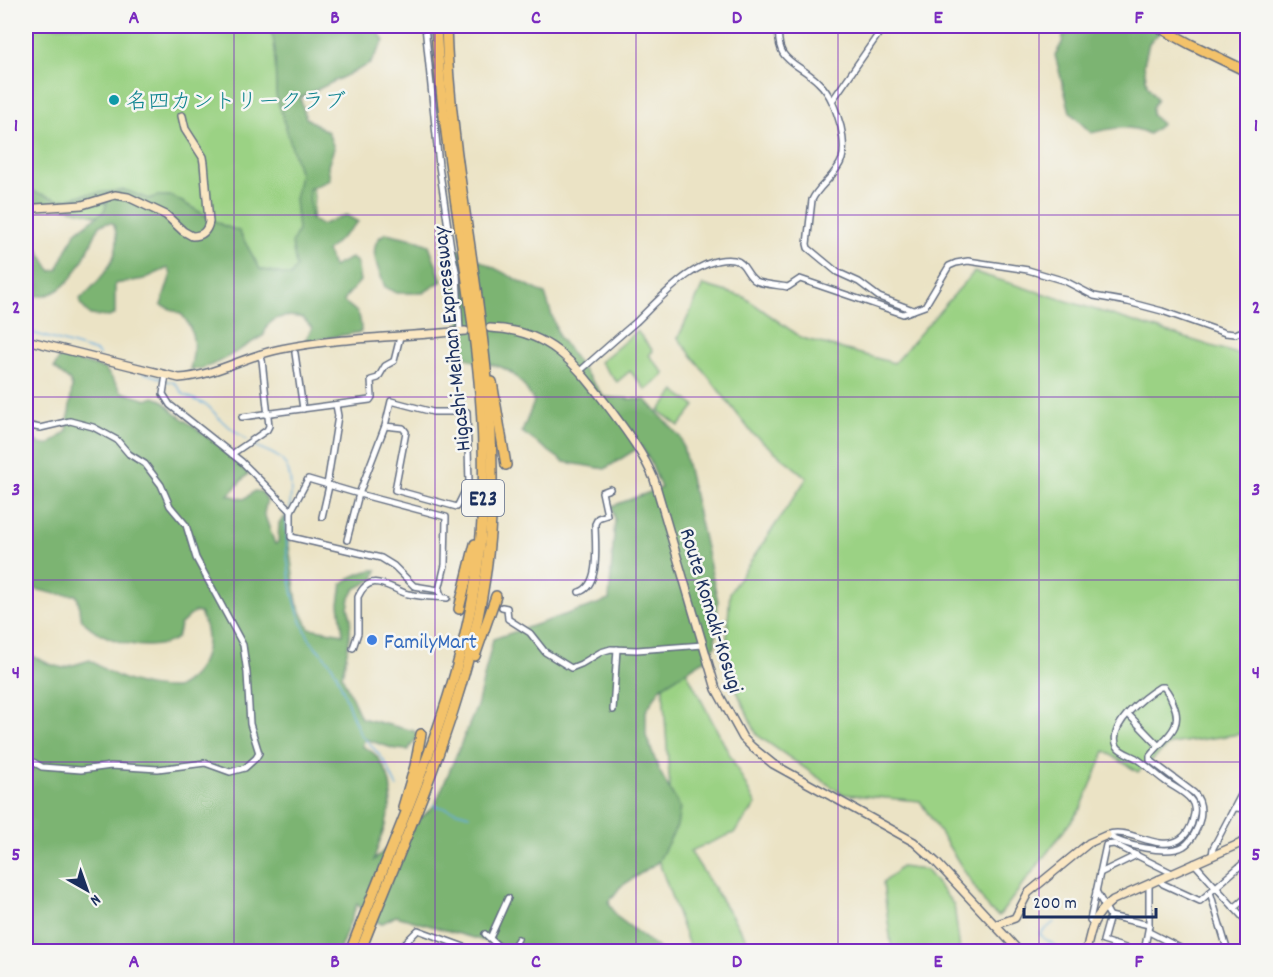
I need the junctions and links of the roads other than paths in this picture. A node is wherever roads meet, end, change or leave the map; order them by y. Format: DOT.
graph roads {
  1 [pos="424,26"];
  2 [pos="436,26"];
  3 [pos="446,26"];
  4 [pos="779,26"];
  5 [pos="884,26"];
  6 [pos="1157,26"];
  7 [pos="1248,72"];
  8 [pos="832,101"];
  9 [pos="182,116"];
  10 [pos="26,212"];
  11 [pos="479,305"];
  12 [pos="913,310"];
  13 [pos="490,328"];
  14 [pos="1248,328"];
  15 [pos="462,331"];
  16 [pos="400,337"];
  17 [pos="26,340"];
  18 [pos="295,353"];
  19 [pos="259,354"];
  20 [pos="580,370"];
  21 [pos="166,378"];
  22 [pos="336,405"];
  23 [pos="303,409"];
  24 [pos="268,414"];
  25 [pos="242,417"];
  26 [pos="26,425"];
  27 [pos="385,426"];
  28 [pos="232,454"];
  29 [pos="506,465"];
  30 [pos="483,474"];
  31 [pos="328,485"];
  32 [pos="610,489"];
  33 [pos="359,494"];
  34 [pos="290,510"];
  35 [pos="322,517"];
  36 [pos="347,540"];
  37 [pos="439,590"];
  38 [pos="579,592"];
  39 [pos="496,596"];
  40 [pos="502,607"];
  41 [pos="459,609"];
  42 [pos="703,645"];
  43 [pos="353,648"];
  44 [pos="617,649"];
  45 [pos="613,710"];
  46 [pos="1128,714"];
  47 [pos="446,732"];
  48 [pos="421,734"];
  49 [pos="1158,746"];
  50 [pos="26,758"];
  51 [pos="1248,790"];
  52 [pos="1235,808"];
  53 [pos="1248,809"];
  54 [pos="1107,836"];
  55 [pos="1246,842"];
  56 [pos="1137,855"];
  57 [pos="1212,855"];
  58 [pos="1248,859"];
  59 [pos="1194,863"];
  60 [pos="383,869"];
  61 [pos="1100,873"];
  62 [pos="1172,873"];
  63 [pos="1158,879"];
  64 [pos="1149,884"];
  65 [pos="1213,890"];
  66 [pos="1096,891"];
  67 [pos="1248,896"];
  68 [pos="508,898"];
  69 [pos="1105,907"];
  70 [pos="1234,908"];
  71 [pos="1110,916"];
  72 [pos="1093,923"];
  73 [pos="1248,923"];
  74 [pos="995,925"];
  75 [pos="1149,925"];
  76 [pos="1149,932"];
  77 [pos="518,939"];
  78 [pos="403,948"];
  79 [pos="467,950"];
  80 [pos="350,951"];
  81 [pos="360,951"];
  82 [pos="396,951"];
  83 [pos="414,951"];
  84 [pos="478,951"];
  85 [pos="505,951"];
  86 [pos="510,951"];
  87 [pos="1020,951"];
  88 [pos="1086,951"];
  89 [pos="1138,951"];
  90 [pos="1144,951"];
  91 [pos="1188,951"];
  92 [pos="1228,951"];
  1 -- 15 [label="street"];
  2 -- 30 [label="highway, Higashi-Meihan Expressway / E23"];
  3 -- 11 [label="highway, Higashi-Meihan Expressway / E23"];
  4 -- 8 [label="street"];
  5 -- 8 [label="street"];
  6 -- 7 [label="highway"];
  8 -- 12 [label="street"];
  9 -- 10 [label="main road"];
  11 -- 29 [label="highway"];
  11 -- 47 [label="highway, Higashi-Meihan Expressway / E23"];
  12 -- 14 [label="street"];
  12 -- 20 [label="street"];
  13 -- 20 [label="main road, Route Komaki-Kosugi"];
  15 -- 16 [label="main road"];
  16 -- 19 [label="main road"];
  16 -- 22 [label="street"];
  17 -- 21 [label="main road"];
  18 -- 23 [label="street"];
  19 -- 21 [label="main road"];
  19 -- 24 [label="street"];
  20 -- 42 [label="main road, Route Komaki-Kosugi"];
  21 -- 28 [label="street"];
  22 -- 23 [label="street"];
  22 -- 31 [label="street"];
  23 -- 24 [label="street"];
  24 -- 25 [label="street"];
  24 -- 28 [label="street"];
  26 -- 50 [label="street"];
  27 -- 27 [label="street"];
  27 -- 33 [label="street"];
  28 -- 34 [label="street"];
  30 -- 41 [label="highway"];
  30 -- 60 [label="highway, Higashi-Meihan Expressway / E23"];
  31 -- 33 [label="street"];
  31 -- 34 [label="street"];
  31 -- 35 [label="street"];
  32 -- 38 [label="street"];
  33 -- 36 [label="street"];
  33 -- 37 [label="street"];
  34 -- 37 [label="street"];
  37 -- 43 [label="street"];
  39 -- 47 [label="highway"];
  40 -- 44 [label="street"];
  42 -- 44 [label="street"];
  42 -- 74 [label="main road, Route Komaki-Kosugi"];
  44 -- 45 [label="street"];
  46 -- 49 [label="street"];
  46 -- 49 [label="street"];
  46 -- 54 [label="street"];
  47 -- 81 [label="highway, Higashi-Meihan Expressway / E23"];
  48 -- 60 [label="highway"];
  49 -- 54 [label="street"];
  51 -- 52 [label="street"];
  52 -- 53 [label="street"];
  52 -- 57 [label="street"];
  54 -- 74 [label="main road"];
  55 -- 57 [label="main road"];
  56 -- 61 [label="street"];
  56 -- 61 [label="street"];
  56 -- 62 [label="street"];
  57 -- 59 [label="main road"];
  58 -- 65 [label="street"];
  59 -- 62 [label="main road"];
  59 -- 65 [label="street"];
  60 -- 80 [label="highway, Higashi-Meihan Expressway / E23"];
  61 -- 66 [label="street"];
  62 -- 63 [label="main road"];
  63 -- 64 [label="main road"];
  63 -- 65 [label="street"];
  64 -- 69 [label="main road"];
  64 -- 75 [label="street"];
  65 -- 70 [label="street"];
  65 -- 92 [label="street"];
  66 -- 69 [label="street"];
  66 -- 72 [label="street"];
  67 -- 70 [label="street"];
  68 -- 85 [label="street"];
  69 -- 71 [label="street"];
  69 -- 72 [label="main road"];
  70 -- 73 [label="street"];
  71 -- 75 [label="street"];
  71 -- 89 [label="street"];
  72 -- 88 [label="main road"];
  74 -- 87 [label="main road, Route Komaki-Kosugi"];
  75 -- 76 [label="street"];
  76 -- 90 [label="street"];
  76 -- 91 [label="street"];
  77 -- 86 [label="street"];
  78 -- 79 [label="street"];
  78 -- 82 [label="street"];
  78 -- 83 [label="street"];
  79 -- 84 [label="street"];
}
